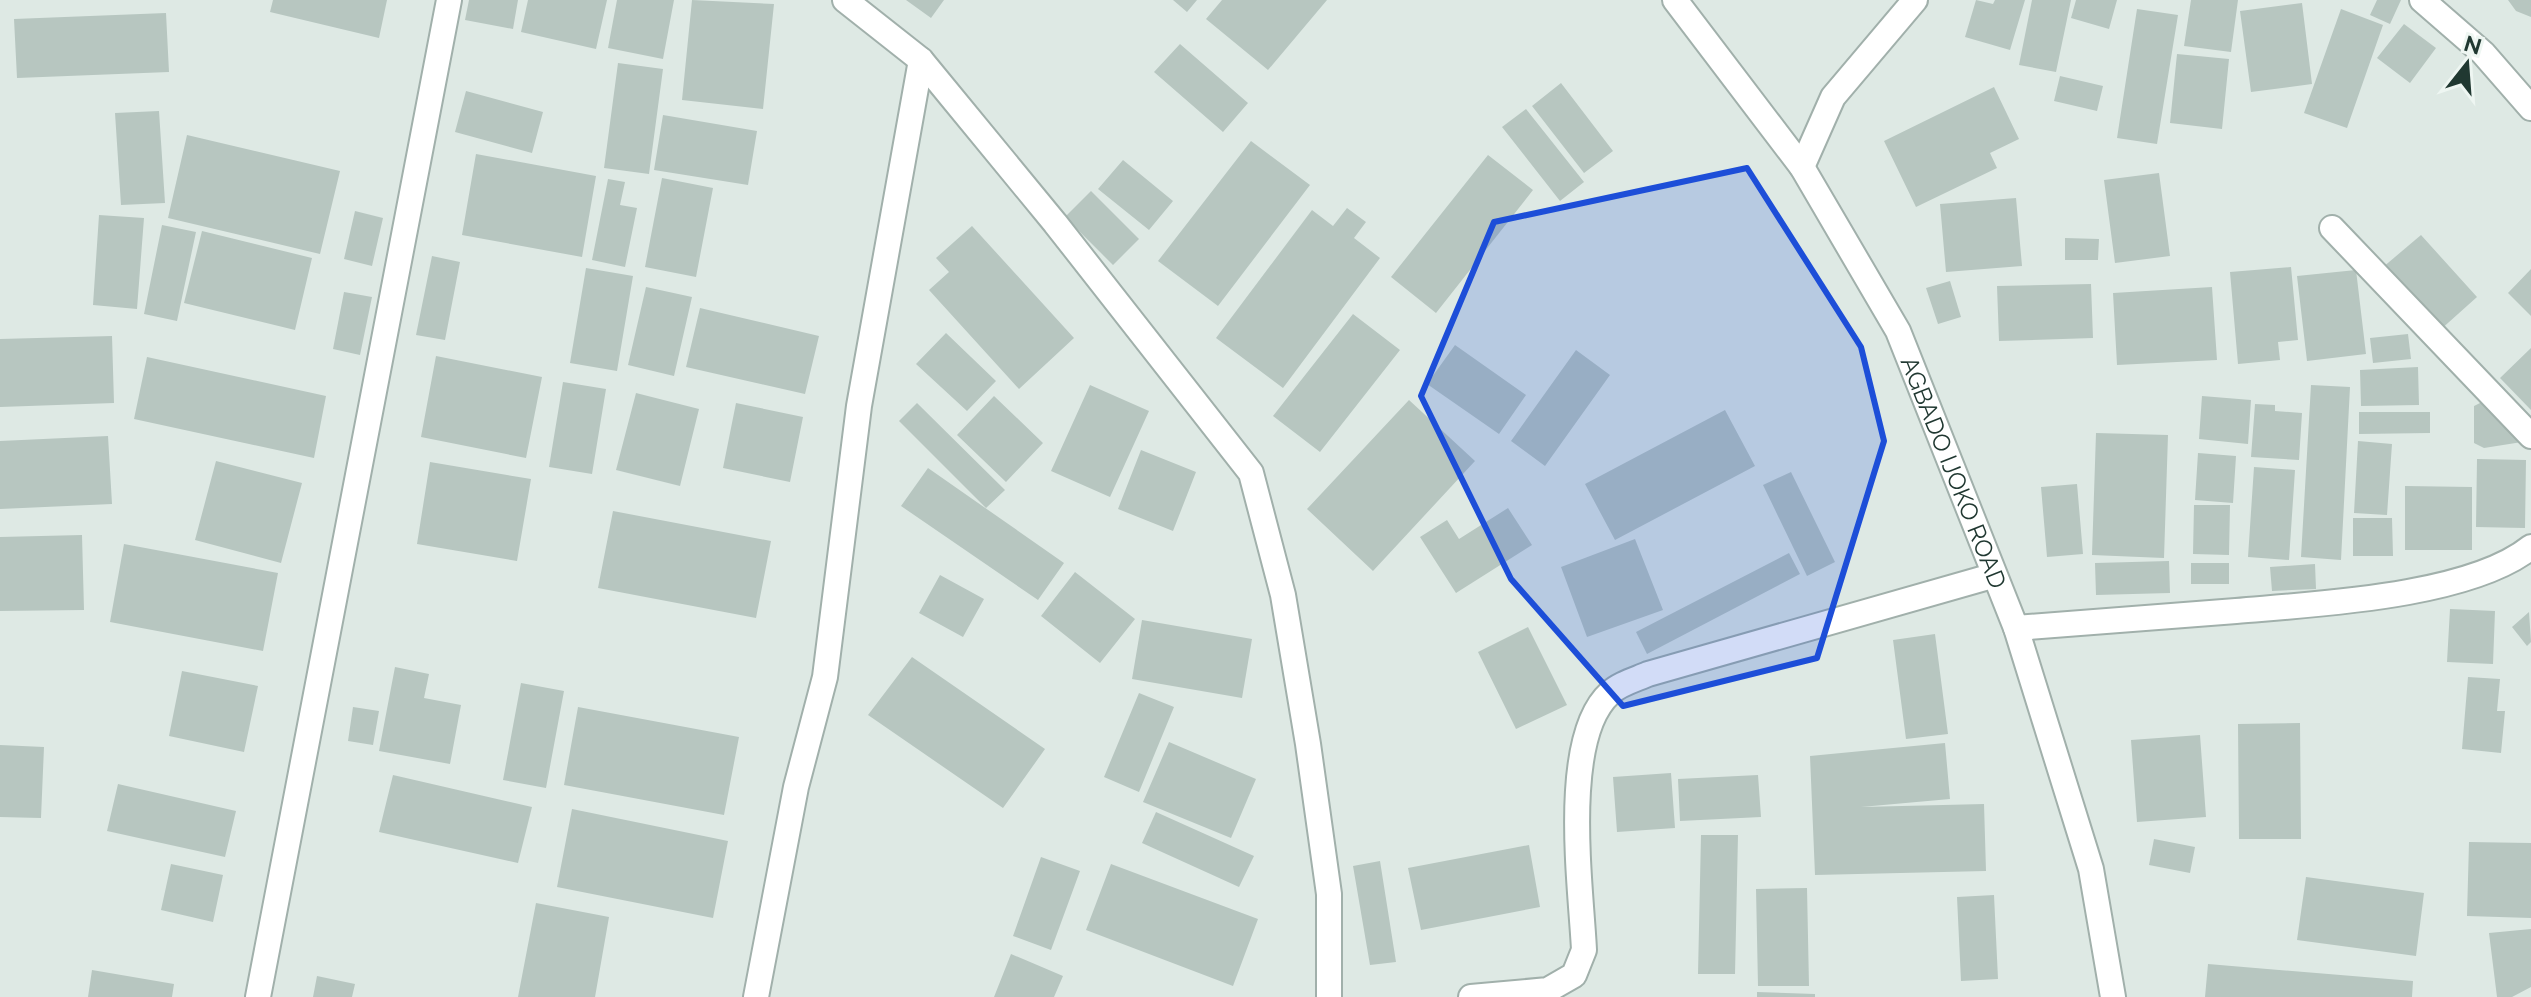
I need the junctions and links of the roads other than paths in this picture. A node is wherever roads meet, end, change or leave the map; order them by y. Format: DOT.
graph roads {
  1 [pos="449,0"];
  2 [pos="845,0"];
  3 [pos="1675,0"];
  4 [pos="1915,0"];
  5 [pos="2422,0"];
  6 [pos="921,60"];
  7 [pos="2531,108"];
  8 [pos="1802,167"];
  9 [pos="2332,228"];
  10 [pos="2531,436"];
  11 [pos="2531,547"];
  12 [pos="1992,576"];
  13 [pos="2016,628"];
  14 [pos="258,997"];
  15 [pos="756,997"];
  16 [pos="1329,997"];
  17 [pos="1471,997"];
  18 [pos="2113,997"];
  1 -- 14 [label="street"];
  2 -- 6 [label="street"];
  3 -- 8 [label="street, AGBADO IJOKO ROAD"];
  4 -- 8 [label="street"];
  5 -- 7 [label="street"];
  6 -- 15 [label="street"];
  6 -- 16 [label="street"];
  8 -- 12 [label="street, AGBADO IJOKO ROAD"];
  9 -- 10 [label="street"];
  11 -- 13 [label="street"];
  12 -- 13 [label="street, AGBADO IJOKO ROAD"];
  12 -- 17 [label="street"];
  13 -- 18 [label="street, AGBADO IJOKO ROAD"];
}
